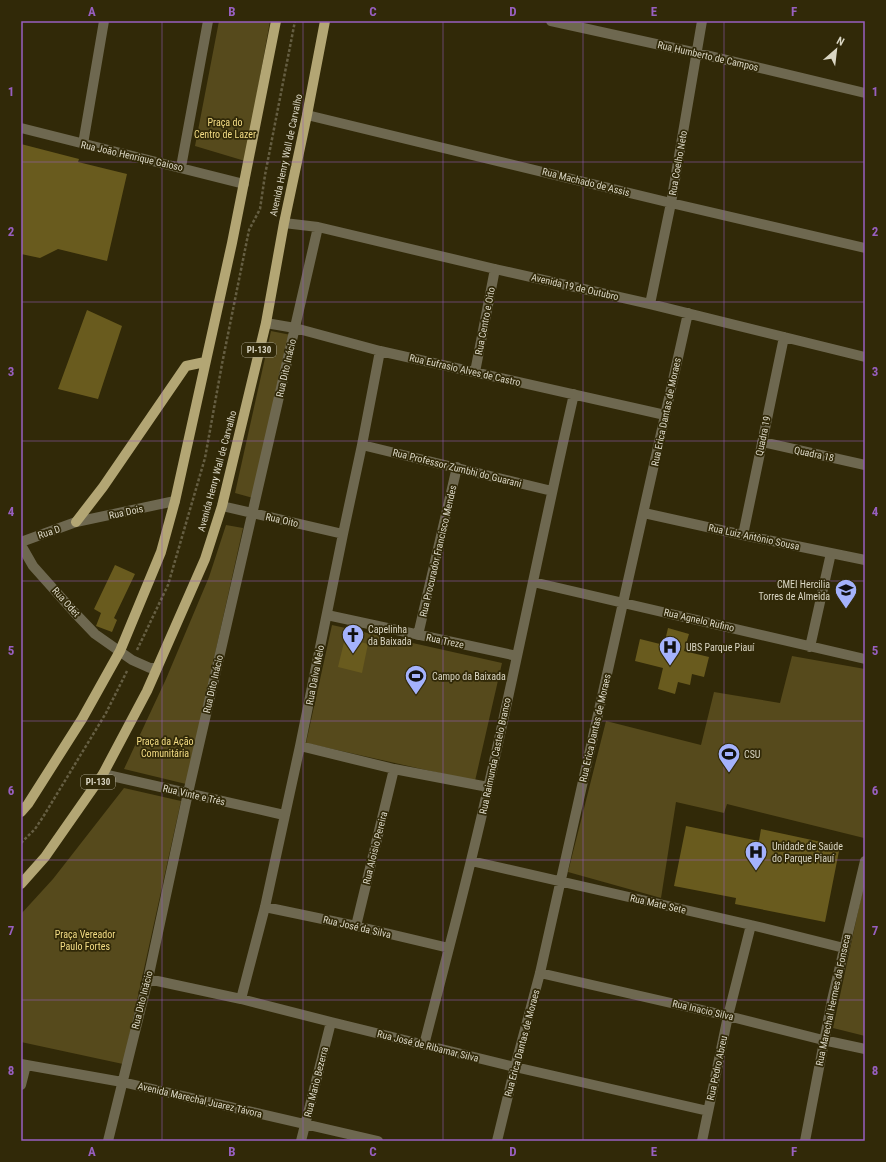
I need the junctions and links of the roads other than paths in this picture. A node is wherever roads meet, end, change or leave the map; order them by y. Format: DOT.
graph roads {
  1 [pos="104,21"];
  2 [pos="208,21"];
  3 [pos="276,21"];
  4 [pos="325,21"];
  5 [pos="551,21"];
  6 [pos="702,21"];
  7 [pos="696,53"];
  8 [pos="865,93"];
  9 [pos="307,116"];
  10 [pos="21,128"];
  11 [pos="83,144"];
  12 [pos="181,167"];
  13 [pos="244,184"];
  14 [pos="671,203"];
  15 [pos="284,223"];
  16 [pos="318,227"];
  17 [pos="865,248"];
  18 [pos="495,269"];
  19 [pos="650,304"];
  20 [pos="688,313"];
  21 [pos="266,323"];
  22 [pos="296,328"];
  23 [pos="784,337"];
  24 [pos="380,350"];
  25 [pos="865,357"];
  26 [pos="205,362"];
  27 [pos="475,372"];
  28 [pos="574,394"];
  29 [pos="665,415"];
  30 [pos="762,442"];
  31 [pos="362,445"];
  32 [pos="865,465"];
  33 [pos="457,467"];
  34 [pos="552,491"];
  35 [pos="175,501"];
  36 [pos="222,506"];
  37 [pos="252,513"];
  38 [pos="644,513"];
  39 [pos="76,522"];
  40 [pos="343,534"];
  41 [pos="743,535"];
  42 [pos="21,543"];
  43 [pos="831,553"];
  44 [pos="865,560"];
  45 [pos="533,582"];
  46 [pos="623,603"];
  47 [pos="327,615"];
  48 [pos="418,635"];
  49 [pos="810,646"];
  50 [pos="120,651"];
  51 [pos="517,656"];
  52 [pos="865,659"];
  53 [pos="156,668"];
  54 [pos="300,746"];
  55 [pos="394,769"];
  56 [pos="103,774"];
  57 [pos="488,787"];
  58 [pos="188,793"];
  59 [pos="21,812"];
  60 [pos="284,815"];
  61 [pos="471,861"];
  62 [pos="865,861"];
  63 [pos="561,882"];
  64 [pos="21,884"];
  65 [pos="265,906"];
  66 [pos="751,925"];
  67 [pos="356,926"];
  68 [pos="449,948"];
  69 [pos="844,948"];
  70 [pos="540,973"];
  71 [pos="148,979"];
  72 [pos="242,999"];
  73 [pos="728,1016"];
  74 [pos="331,1022"];
  75 [pos="823,1040"];
  76 [pos="424,1045"];
  77 [pos="865,1049"];
  78 [pos="23,1064"];
  79 [pos="515,1067"];
  80 [pos="122,1082"];
  81 [pos="21,1085"];
  82 [pos="708,1111"];
  83 [pos="305,1124"];
  84 [pos="108,1141"];
  85 [pos="301,1141"];
  86 [pos="378,1141"];
  87 [pos="497,1141"];
  88 [pos="702,1141"];
  89 [pos="805,1141"];
  1 -- 11 [label="street"];
  2 -- 12 [label="street"];
  3 -- 13 [label="main road"];
  4 -- 9 [label="main road, Avenida Henry Wall de Carvalho / PI-130"];
  5 -- 7 [label="street, Rua Humberto de Campos"];
  6 -- 7 [label="street, Rua Coelho Neto"];
  7 -- 8 [label="street, Rua Humberto de Campos"];
  7 -- 14 [label="street, Rua Coelho Neto"];
  9 -- 14 [label="street, Rua Machado de Assis"];
  9 -- 15 [label="main road, Avenida Henry Wall de Carvalho / PI-130"];
  10 -- 11 [label="street, Rua João Henrique Gaioso"];
  11 -- 12 [label="street, Rua João Henrique Gaioso"];
  12 -- 13 [label="street, Rua João Henrique Gaioso"];
  13 -- 26 [label="main road"];
  14 -- 17 [label="street, Rua Machado de Assis"];
  14 -- 19 [label="street, Rua Coelho Neto"];
  15 -- 16 [label="street, Avenida 19 de Outubro"];
  15 -- 21 [label="main road, Avenida Henry Wall de Carvalho / PI-130"];
  16 -- 18 [label="street, Avenida 19 de Outubro"];
  16 -- 22 [label="street, Rua Dito Inácio"];
  18 -- 19 [label="street, Avenida 19 de Outubro"];
  18 -- 27 [label="street, Rua Centro e Oito"];
  19 -- 20 [label="street, Avenida 19 de Outubro"];
  20 -- 23 [label="street, Avenida 19 de Outubro"];
  20 -- 29 [label="street, Rua Erica Dantas de Moraes"];
  21 -- 22 [label="street, Rua Eufrasio Alves de Castro"];
  21 -- 36 [label="main road, Avenida Henry Wall de Carvalho / PI-130"];
  22 -- 24 [label="street, Rua Eufrasio Alves de Castro"];
  22 -- 37 [label="street, Rua Dito Inácio"];
  23 -- 25 [label="street, Avenida 19 de Outubro"];
  23 -- 30 [label="street, Quadra 19"];
  24 -- 27 [label="street, Rua Eufrasio Alves de Castro"];
  24 -- 31 [label="street, Rua Dalva Melo"];
  26 -- 35 [label="main road"];
  26 -- 39 [label="main road"];
  27 -- 28 [label="street, Rua Eufrasio Alves de Castro"];
  28 -- 29 [label="street, Rua Eufrasio Alves de Castro"];
  28 -- 34 [label="street, Rua Raimunda Castelo Branco"];
  29 -- 38 [label="street, Rua Erica Dantas de Moraes"];
  30 -- 32 [label="street, Quadra 18"];
  30 -- 41 [label="street, Quadra 19"];
  31 -- 33 [label="street, Rua Professor Zumbhi do Guarani"];
  31 -- 40 [label="street, Rua Dalva Melo"];
  33 -- 34 [label="street, Rua Professor Zumbhi do Guarani"];
  33 -- 48 [label="street, Rua Procurador Francisco Mendes"];
  34 -- 45 [label="street, Rua Raimunda Castelo Branco"];
  35 -- 39 [label="street, Rua Dois"];
  35 -- 50 [label="main road"];
  36 -- 37 [label="street, Rua Oito"];
  36 -- 53 [label="main road, Avenida Henry Wall de Carvalho / PI-130"];
  37 -- 40 [label="street, Rua Oito"];
  37 -- 58 [label="street, Rua Dito Inácio"];
  38 -- 41 [label="street, Rua Luiz Antônio Sousa"];
  38 -- 46 [label="street, Rua Erica Dantas de Moraes"];
  39 -- 42 [label="street, Rua D"];
  40 -- 47 [label="street, Rua Dalva Melo"];
  41 -- 43 [label="street, Rua Luiz Antônio Sousa"];
  42 -- 50 [label="street, Rua Odet"];
  43 -- 44 [label="street, Rua Luiz Antônio Sousa"];
  43 -- 49 [label="street"];
  45 -- 46 [label="street, Rua Agnelo Rufino"];
  45 -- 51 [label="street, Rua Raimunda Castelo Branco"];
  46 -- 49 [label="street, Rua Agnelo Rufino"];
  46 -- 63 [label="street, Rua Erica Dantas de Moraes"];
  47 -- 48 [label="street, Rua Treze"];
  47 -- 54 [label="street, Rua Dalva Melo"];
  48 -- 51 [label="street, Rua Treze"];
  49 -- 52 [label="street, Rua Agnelo Rufino"];
  50 -- 53 [label="street, Rua Odet"];
  50 -- 59 [label="main road"];
  51 -- 57 [label="street, Rua Raimunda Castelo Branco"];
  53 -- 56 [label="main road, Avenida Henry Wall de Carvalho / PI-130"];
  54 -- 55 [label="street"];
  54 -- 60 [label="street, Rua Dalva Melo"];
  55 -- 57 [label="street"];
  55 -- 67 [label="street, Rua Aloisio Pereira"];
  56 -- 58 [label="street, Rua Vinte e Três"];
  56 -- 64 [label="main road, Avenida Henry Wall de Carvalho / PI-130"];
  57 -- 61 [label="street, Rua Raimunda Castelo Branco"];
  58 -- 60 [label="street, Rua Vinte e Três"];
  58 -- 71 [label="street, Rua Dito Inácio"];
  60 -- 65 [label="street, Rua Dalva Melo"];
  61 -- 63 [label="street, Rua Mate Sete"];
  61 -- 68 [label="street, Rua Raimunda Castelo Branco"];
  62 -- 69 [label="street, Rua Marechal Hermes da Fonseca"];
  63 -- 66 [label="street, Rua Mate Sete"];
  63 -- 70 [label="street, Rua Erica Dantas de Moraes"];
  65 -- 67 [label="street, Rua José da Silva"];
  65 -- 72 [label="street, Rua Dalva Melo"];
  66 -- 69 [label="street, Rua Mate Sete"];
  66 -- 73 [label="street, Rua Pedro Abreu"];
  67 -- 68 [label="street, Rua José da Silva"];
  68 -- 76 [label="street, Rua Raimunda Castelo Branco"];
  69 -- 75 [label="street, Rua Marechal Hermes da Fonseca"];
  70 -- 73 [label="street, Rua Inacio Silva"];
  70 -- 79 [label="street, Rua Erica Dantas de Moraes"];
  71 -- 72 [label="street, Rua José de Ribamar Silva"];
  71 -- 80 [label="street, Rua Dito Inácio"];
  72 -- 74 [label="street, Rua José de Ribamar Silva"];
  73 -- 75 [label="street, Rua Inacio Silva"];
  73 -- 82 [label="street, Rua Pedro Abreu"];
  74 -- 76 [label="street, Rua José de Ribamar Silva"];
  74 -- 83 [label="street, Rua Mario Bezerra"];
  75 -- 77 [label="street, Rua Inacio Silva"];
  75 -- 89 [label="street, Rua Marechal Hermes da Fonseca"];
  76 -- 79 [label="street, Rua José de Ribamar Silva"];
  78 -- 80 [label="street, Avenida Marechal Juarez Távora"];
  78 -- 81 [label="street"];
  79 -- 82 [label="street, Rua José de Ribamar Silva"];
  79 -- 87 [label="street, Rua Erica Dantas de Moraes"];
  80 -- 83 [label="street, Avenida Marechal Juarez Távora"];
  80 -- 84 [label="street, Rua Dito Inácio"];
  82 -- 88 [label="street, Rua Pedro Abreu"];
  83 -- 85 [label="street, Rua Mario Bezerra"];
  83 -- 86 [label="street, Avenida Marechal Juarez Távora"];
}
